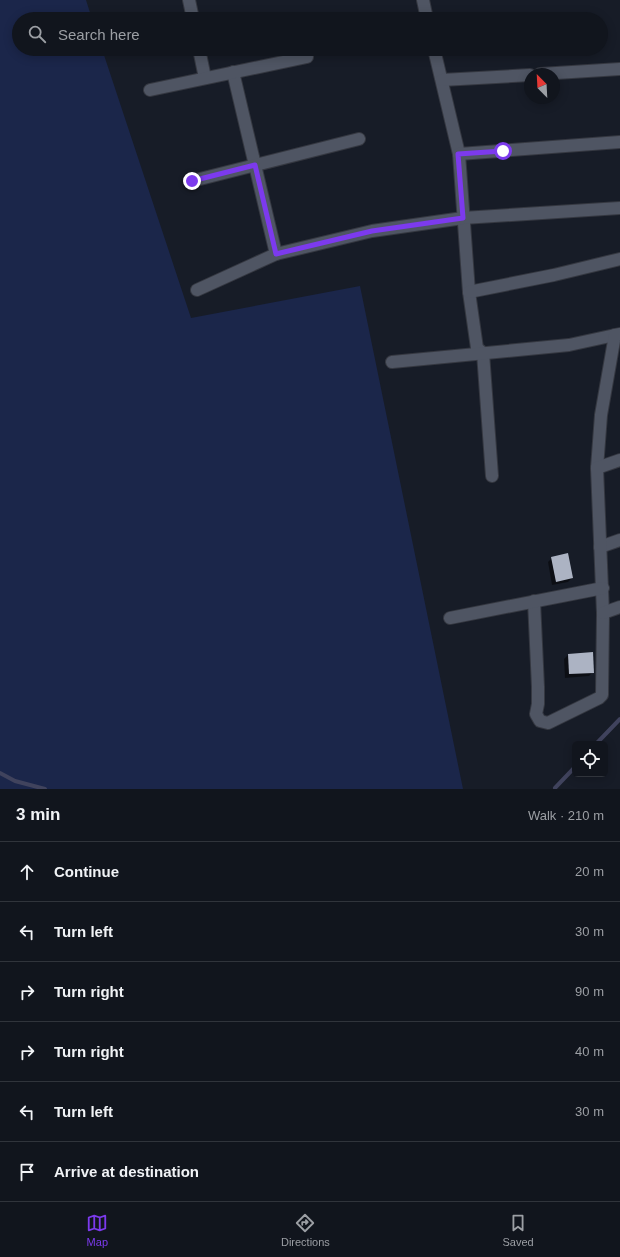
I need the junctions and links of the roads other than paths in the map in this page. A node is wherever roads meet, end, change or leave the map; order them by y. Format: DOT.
graph roads {
  1 [pos="189,0"];
  2 [pos="423,0"];
  3 [pos="192,12"];
  4 [pos="426,12"];
  5 [pos="200,56"];
  6 [pos="436,56"];
  7 [pos="307,57"];
  8 [pos="620,69"];
  9 [pos="233,72"];
  10 [pos="560,73"];
  11 [pos="524,75"];
  12 [pos="205,78"];
  13 [pos="442,80"];
  14 [pos="150,90"];
  15 [pos="359,139"];
  16 [pos="620,142"];
  17 [pos="458,154"];
  18 [pos="255,165"];
  19 [pos="192,181"];
  20 [pos="620,208"];
  21 [pos="463,218"];
  22 [pos="276,254"];
  23 [pos="620,259"];
  24 [pos="197,290"];
  25 [pos="469,292"];
  26 [pos="618,335"];
  27 [pos="483,353"];
  28 [pos="392,362"];
  29 [pos="620,460"];
  30 [pos="597,468"];
  31 [pos="492,476"];
  32 [pos="620,540"];
  33 [pos="600,547"];
  34 [pos="603,588"];
  35 [pos="534,601"];
  36 [pos="620,607"];
  37 [pos="603,613"];
  38 [pos="450,618"];
  1 -- 3 [label="street"];
  2 -- 4 [label="street"];
  5 -- 12 [label="street"];
  6 -- 13 [label="street"];
  7 -- 9 [label="street"];
  8 -- 10 [label="street"];
  9 -- 12 [label="street"];
  9 -- 18 [label="street"];
  11 -- 13 [label="street"];
  12 -- 14 [label="street"];
  13 -- 17 [label="street"];
  15 -- 18 [label="street"];
  16 -- 17 [label="street"];
  17 -- 21 [label="street"];
  18 -- 19 [label="street"];
  18 -- 22 [label="street"];
  20 -- 21 [label="street"];
  21 -- 22 [label="street"];
  21 -- 25 [label="street"];
  22 -- 24 [label="street"];
  23 -- 25 [label="street"];
  25 -- 27 [label="street"];
  26 -- 27 [label="street"];
  26 -- 30 [label="street"];
  27 -- 28 [label="street"];
  27 -- 31 [label="street"];
  29 -- 30 [label="street"];
  30 -- 33 [label="street"];
  32 -- 33 [label="street"];
  33 -- 34 [label="street"];
  34 -- 35 [label="street"];
  34 -- 37 [label="street"];
  35 -- 37 [label="street"];
  35 -- 38 [label="street"];
  36 -- 37 [label="street"];
}
